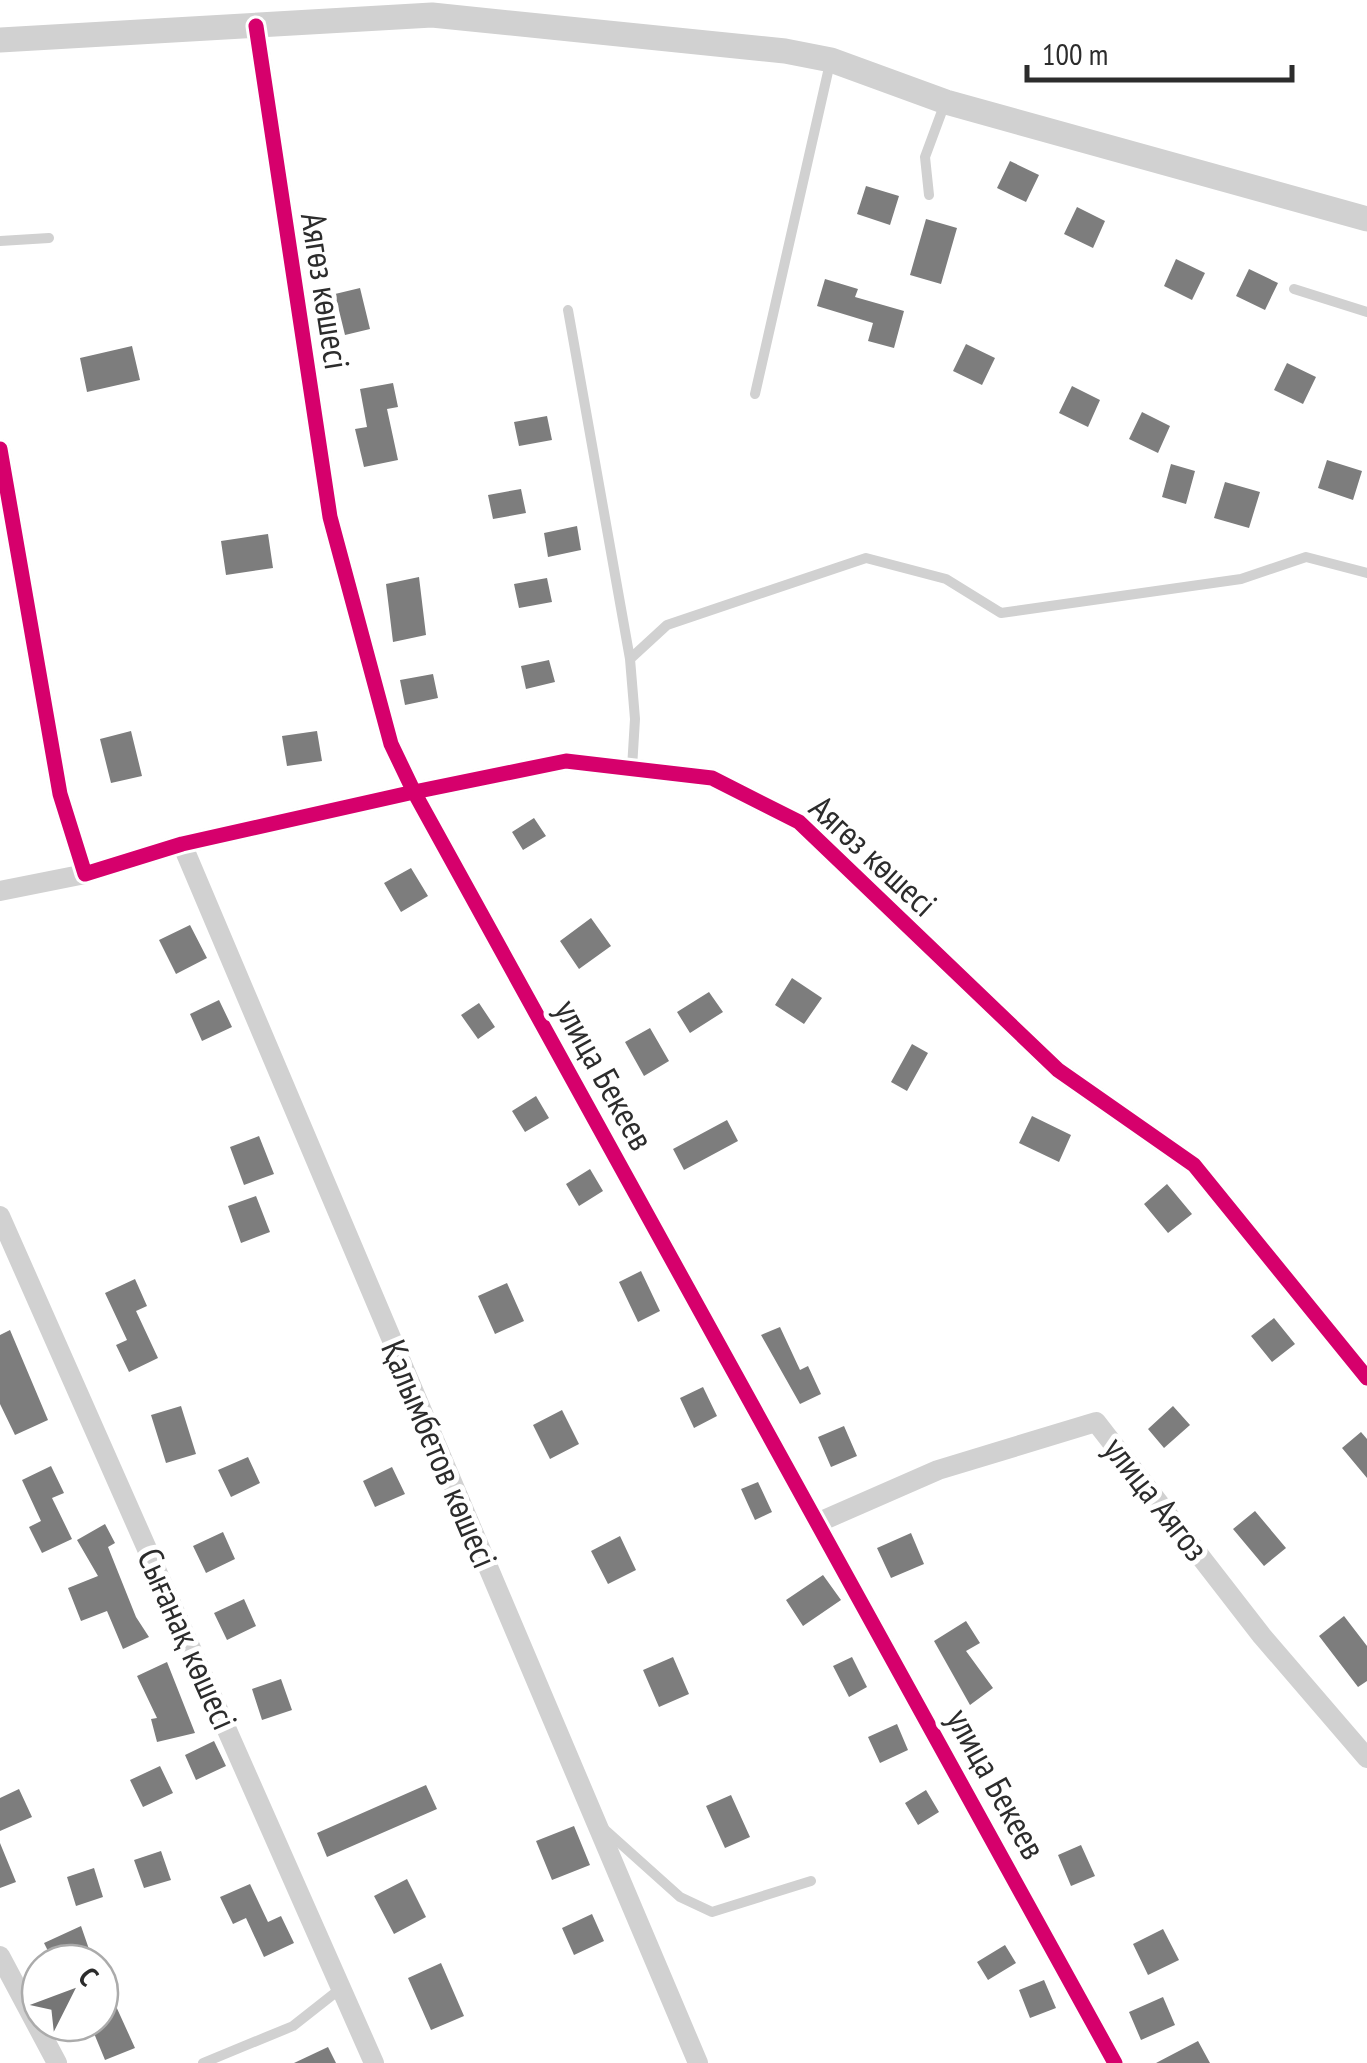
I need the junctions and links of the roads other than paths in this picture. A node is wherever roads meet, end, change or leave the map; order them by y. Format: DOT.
graph roads {
  1 [pos="256,26"];
  2 [pos="0,40"];
  3 [pos="831,60"];
  4 [pos="946,102"];
  5 [pos="929,194"];
  6 [pos="1367,218"];
  7 [pos="49,238"];
  8 [pos="0,241"];
  9 [pos="1294,289"];
  10 [pos="568,310"];
  11 [pos="1367,312"];
  12 [pos="755,394"];
  13 [pos="0,449"];
  14 [pos="1367,572"];
  15 [pos="630,659"];
  16 [pos="632,768"];
  17 [pos="414,792"];
  18 [pos="182,844"];
  19 [pos="85,874"];
  20 [pos="0,891"];
  21 [pos="0,1216"];
  22 [pos="1367,1378"];
  23 [pos="817,1522"];
  24 [pos="1367,1758"];
  25 [pos="595,1820"];
  26 [pos="811,1880"];
  27 [pos="0,1956"];
  28 [pos="341,1988"];
  29 [pos="57,2063"];
  30 [pos="202,2063"];
  31 [pos="374,2063"];
  32 [pos="698,2063"];
  33 [pos="1115,2063"];
  1 -- 2 [label="street"];
  1 -- 3 [label="street"];
  1 -- 17 [label="street, Аягөз көшесі"];
  3 -- 4 [label="street"];
  3 -- 12 [label="lane"];
  4 -- 5 [label="lane"];
  4 -- 6 [label="street"];
  7 -- 8 [label="lane"];
  9 -- 11 [label="lane"];
  10 -- 15 [label="lane"];
  13 -- 19 [label="street"];
  14 -- 15 [label="lane"];
  15 -- 16 [label="lane"];
  16 -- 17 [label="street, Аягөз көшесі"];
  16 -- 22 [label="street, Аягөз көшесі"];
  17 -- 18 [label="street"];
  17 -- 23 [label="street, улица Бекеев"];
  18 -- 19 [label="street"];
  18 -- 25 [label="street, Қалымбетов көшесі"];
  19 -- 20 [label="street"];
  21 -- 28 [label="street, Сығанақ көшесі"];
  23 -- 24 [label="street, улица Аягоз"];
  23 -- 33 [label="street, улица Бекеев"];
  25 -- 26 [label="lane"];
  25 -- 32 [label="street, Қалымбетов көшесі"];
  27 -- 29 [label="street"];
  28 -- 30 [label="lane"];
  28 -- 31 [label="street, Сығанақ көшесі"];
}
